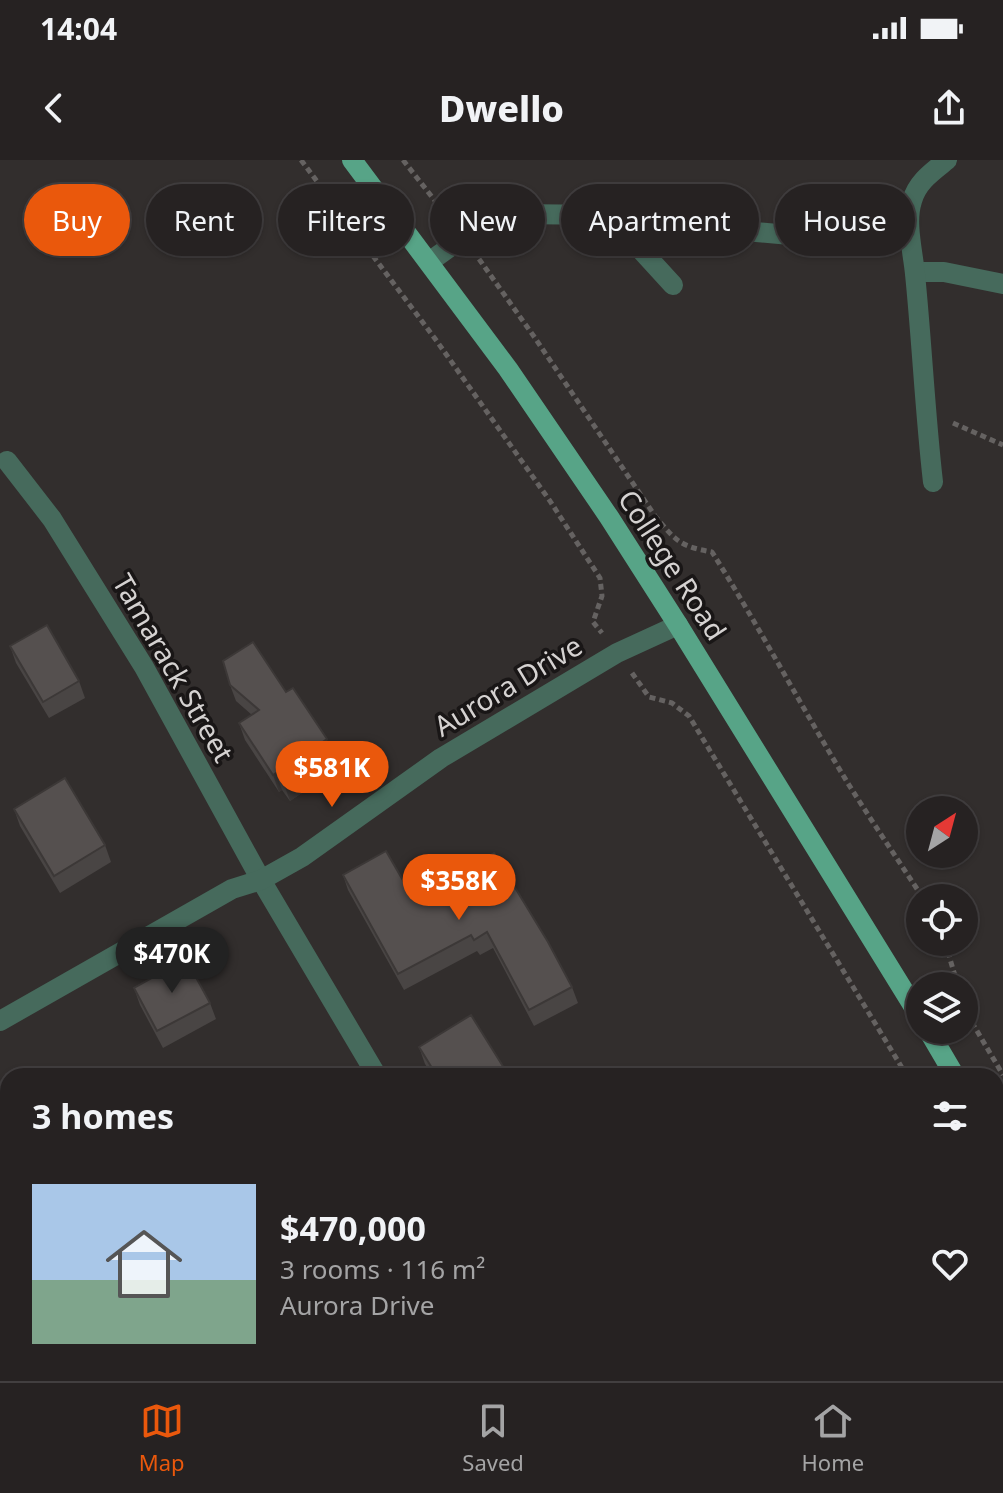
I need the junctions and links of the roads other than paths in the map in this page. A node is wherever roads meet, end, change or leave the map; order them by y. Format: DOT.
graph roads {
  1 [pos="352,160"];
  2 [pos="947,160"];
  3 [pos="915,192"];
  4 [pos="561,214"];
  5 [pos="646,256"];
  6 [pos="913,256"];
  7 [pos="429,262"];
  8 [pos="915,272"];
  9 [pos="1003,284"];
  10 [pos="673,285"];
  11 [pos="7,461"];
  12 [pos="933,482"];
  13 [pos="678,625"];
  14 [pos="261,880"];
  15 [pos="906,994"];
  16 [pos="0,1021"];
  17 [pos="936,1044"];
  18 [pos="372,1068"];
  19 [pos="950,1068"];
  1 -- 7 [label="main road, College Road"];
  2 -- 3 [label="street"];
  4 -- 7 [label="street"];
  5 -- 10 [label="street"];
  6 -- 8 [label="street"];
  7 -- 13 [label="main road, College Road"];
  8 -- 9 [label="street"];
  8 -- 12 [label="street"];
  11 -- 14 [label="street, Tamarack Street"];
  13 -- 14 [label="street, Aurora Drive"];
  13 -- 15 [label="main road, College Road"];
  14 -- 16 [label="street, Aurora Drive"];
  14 -- 18 [label="street, Tamarack Street"];
  17 -- 19 [label="main road"];
}
